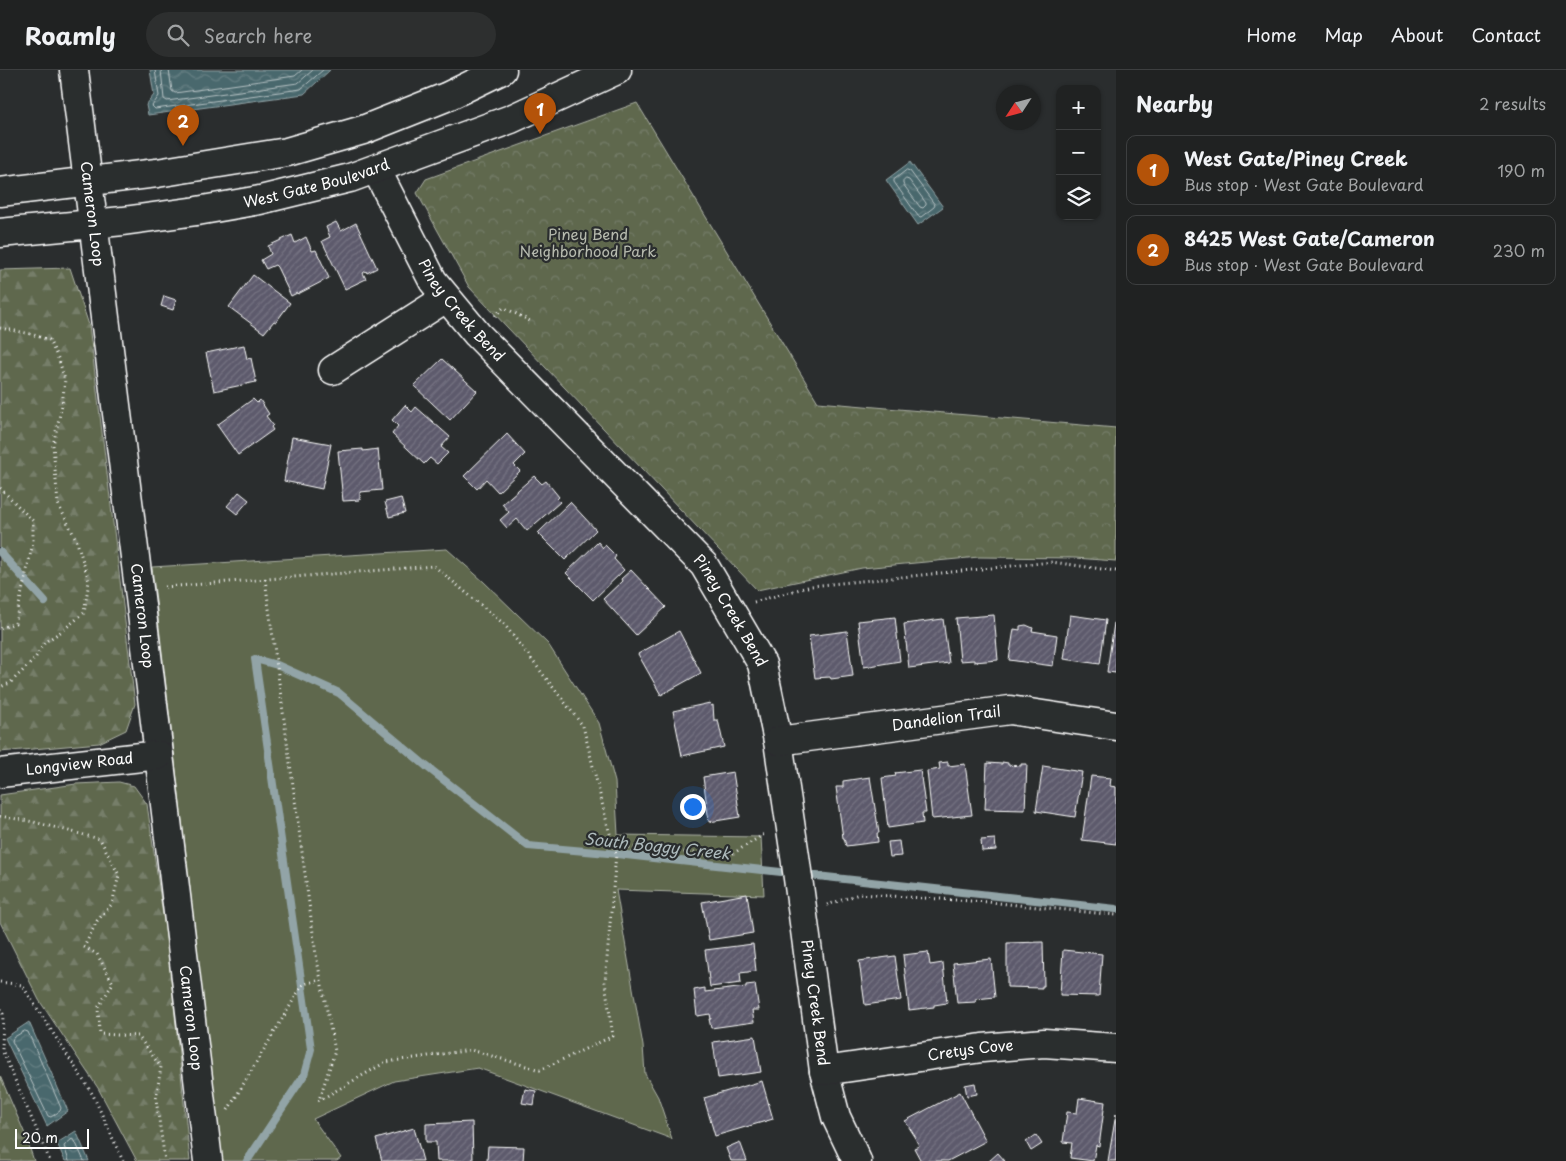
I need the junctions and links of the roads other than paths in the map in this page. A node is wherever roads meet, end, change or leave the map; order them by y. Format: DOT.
graph roads {
  1 [pos="74,70"];
  2 [pos="502,70"];
  3 [pos="617,70"];
  4 [pos="587,79"];
  5 [pos="376,169"];
  6 [pos="88,181"];
  7 [pos="0,192"];
  8 [pos="94,223"];
  9 [pos="0,233"];
  10 [pos="446,298"];
  11 [pos="332,370"];
  12 [pos="1116,726"];
  13 [pos="778,741"];
  14 [pos="159,755"];
  15 [pos="0,773"];
  16 [pos="1116,1048"];
  17 [pos="824,1071"];
  18 [pos="208,1161"];
  19 [pos="857,1161"];
  1 -- 6 [label="street, Cameron Loop"];
  2 -- 6 [label="street"];
  3 -- 4 [label="street, West Gate Boulevard"];
  4 -- 5 [label="street, West Gate Boulevard"];
  5 -- 8 [label="street, West Gate Boulevard"];
  5 -- 10 [label="street, Piney Creek Bend"];
  6 -- 7 [label="street"];
  6 -- 8 [label="street, Cameron Loop"];
  8 -- 9 [label="street, West Gate Boulevard"];
  8 -- 14 [label="street, Cameron Loop"];
  10 -- 11 [label="street"];
  10 -- 13 [label="street, Piney Creek Bend"];
  12 -- 13 [label="street, Dandelion Trail"];
  13 -- 17 [label="street, Piney Creek Bend"];
  14 -- 15 [label="street, Longview Road"];
  14 -- 18 [label="street, Cameron Loop"];
  16 -- 17 [label="street, Cretys Cove"];
  17 -- 19 [label="street, Piney Creek Bend"];
}
